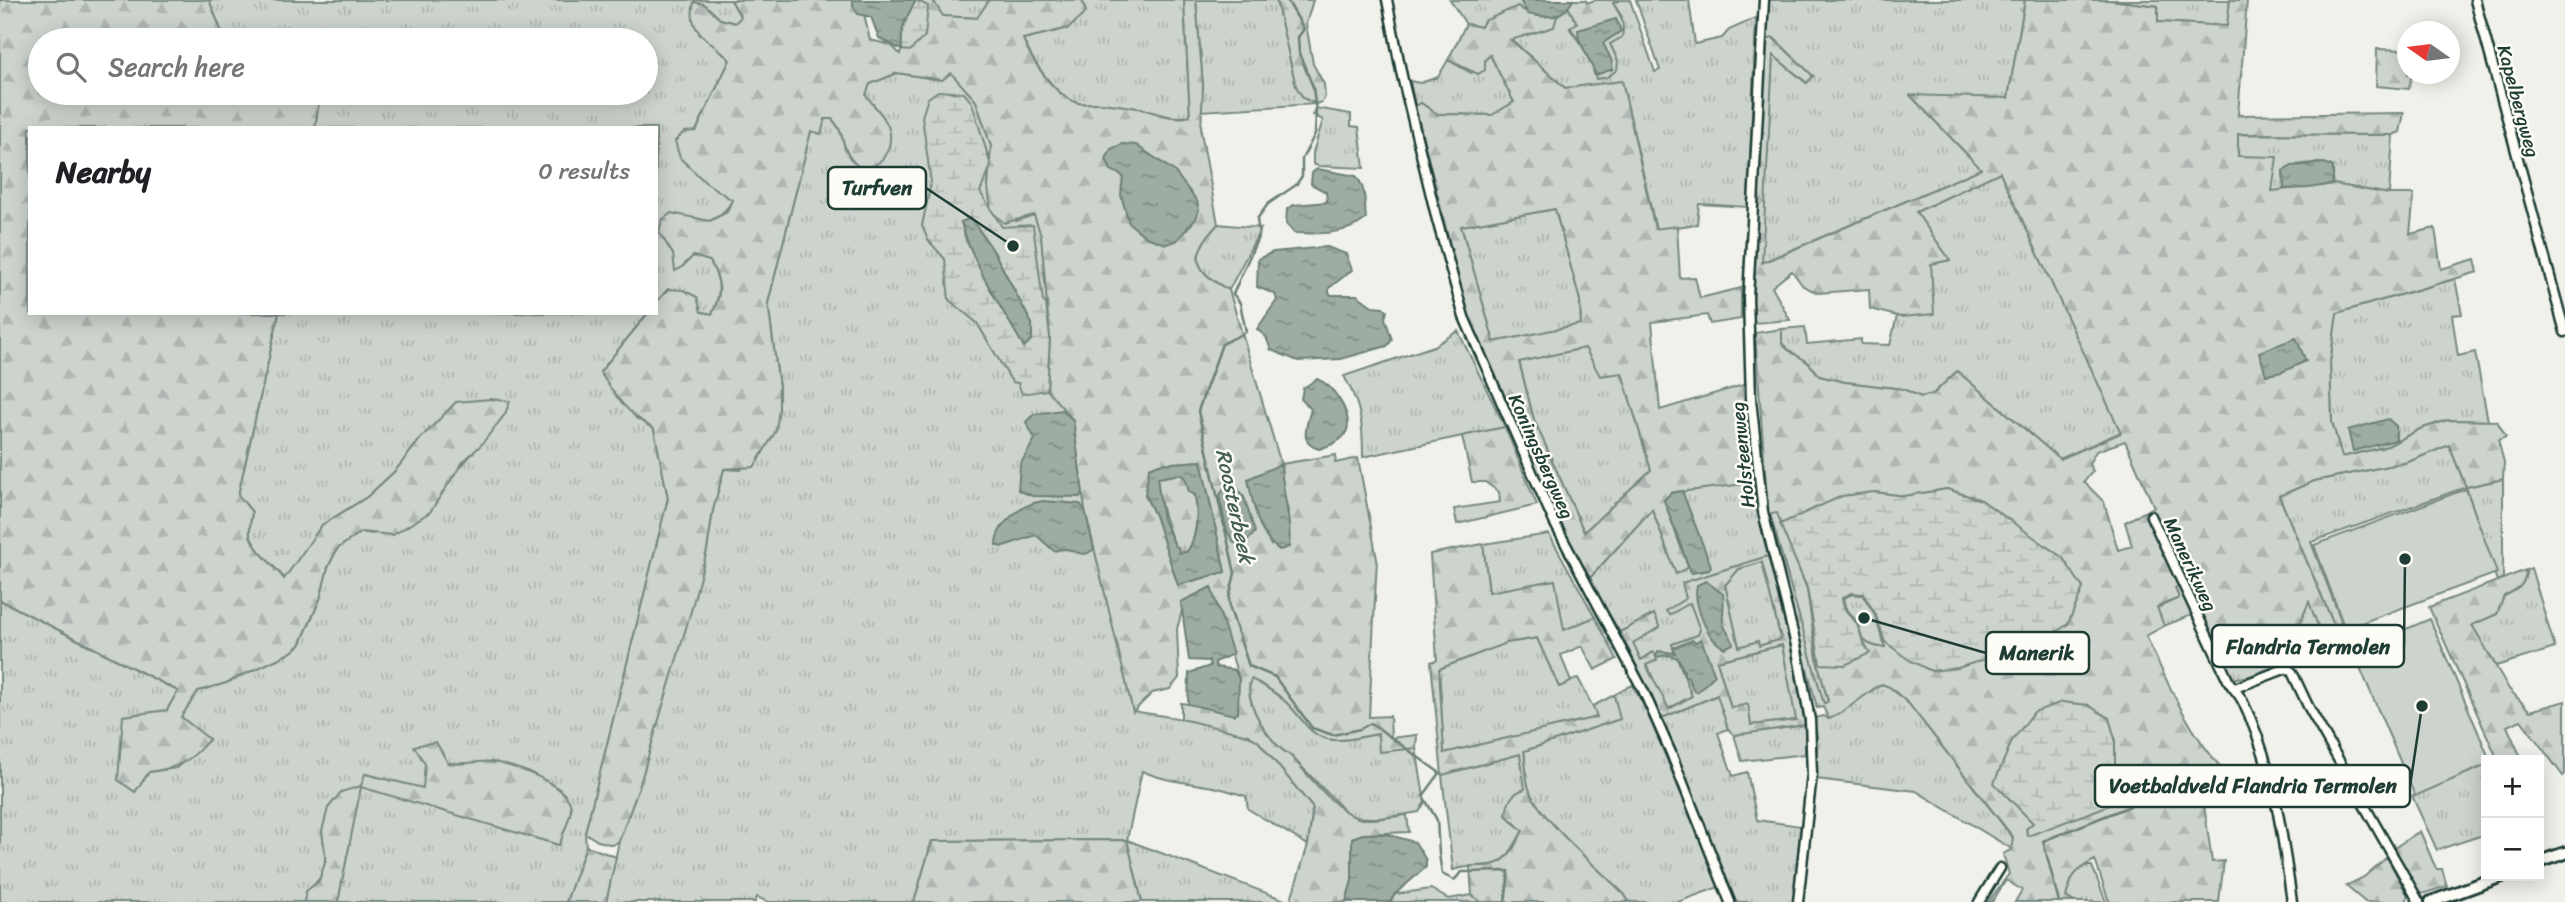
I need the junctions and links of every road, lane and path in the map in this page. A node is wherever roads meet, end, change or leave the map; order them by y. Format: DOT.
graph roads {
  1 [pos="1387,0"];
  2 [pos="1765,0"];
  3 [pos="2475,0"];
  4 [pos="2565,332"];
  5 [pos="2151,516"];
  6 [pos="2235,688"];
  7 [pos="2565,853"];
  8 [pos="2544,860"];
  9 [pos="2000,868"];
  10 [pos="2488,881"];
  11 [pos="1730,902"];
  12 [pos="1798,902"];
  13 [pos="1979,902"];
  14 [pos="2292,902"];
  15 [pos="2419,902"];
  16 [pos="2431,902"];
  1 -- 11 [label="street, Koningsbergweg"];
  2 -- 12 [label="street, Holsteenweg"];
  3 -- 4 [label="street, Kapelbergweg"];
  5 -- 6 [label="street, Manerikweg"];
  6 -- 14 [label="street, Manerikweg"];
  6 -- 15 [label="street"];
  7 -- 8 [label="street"];
  9 -- 13 [label="street"];
  10 -- 16 [label="street"];
}
